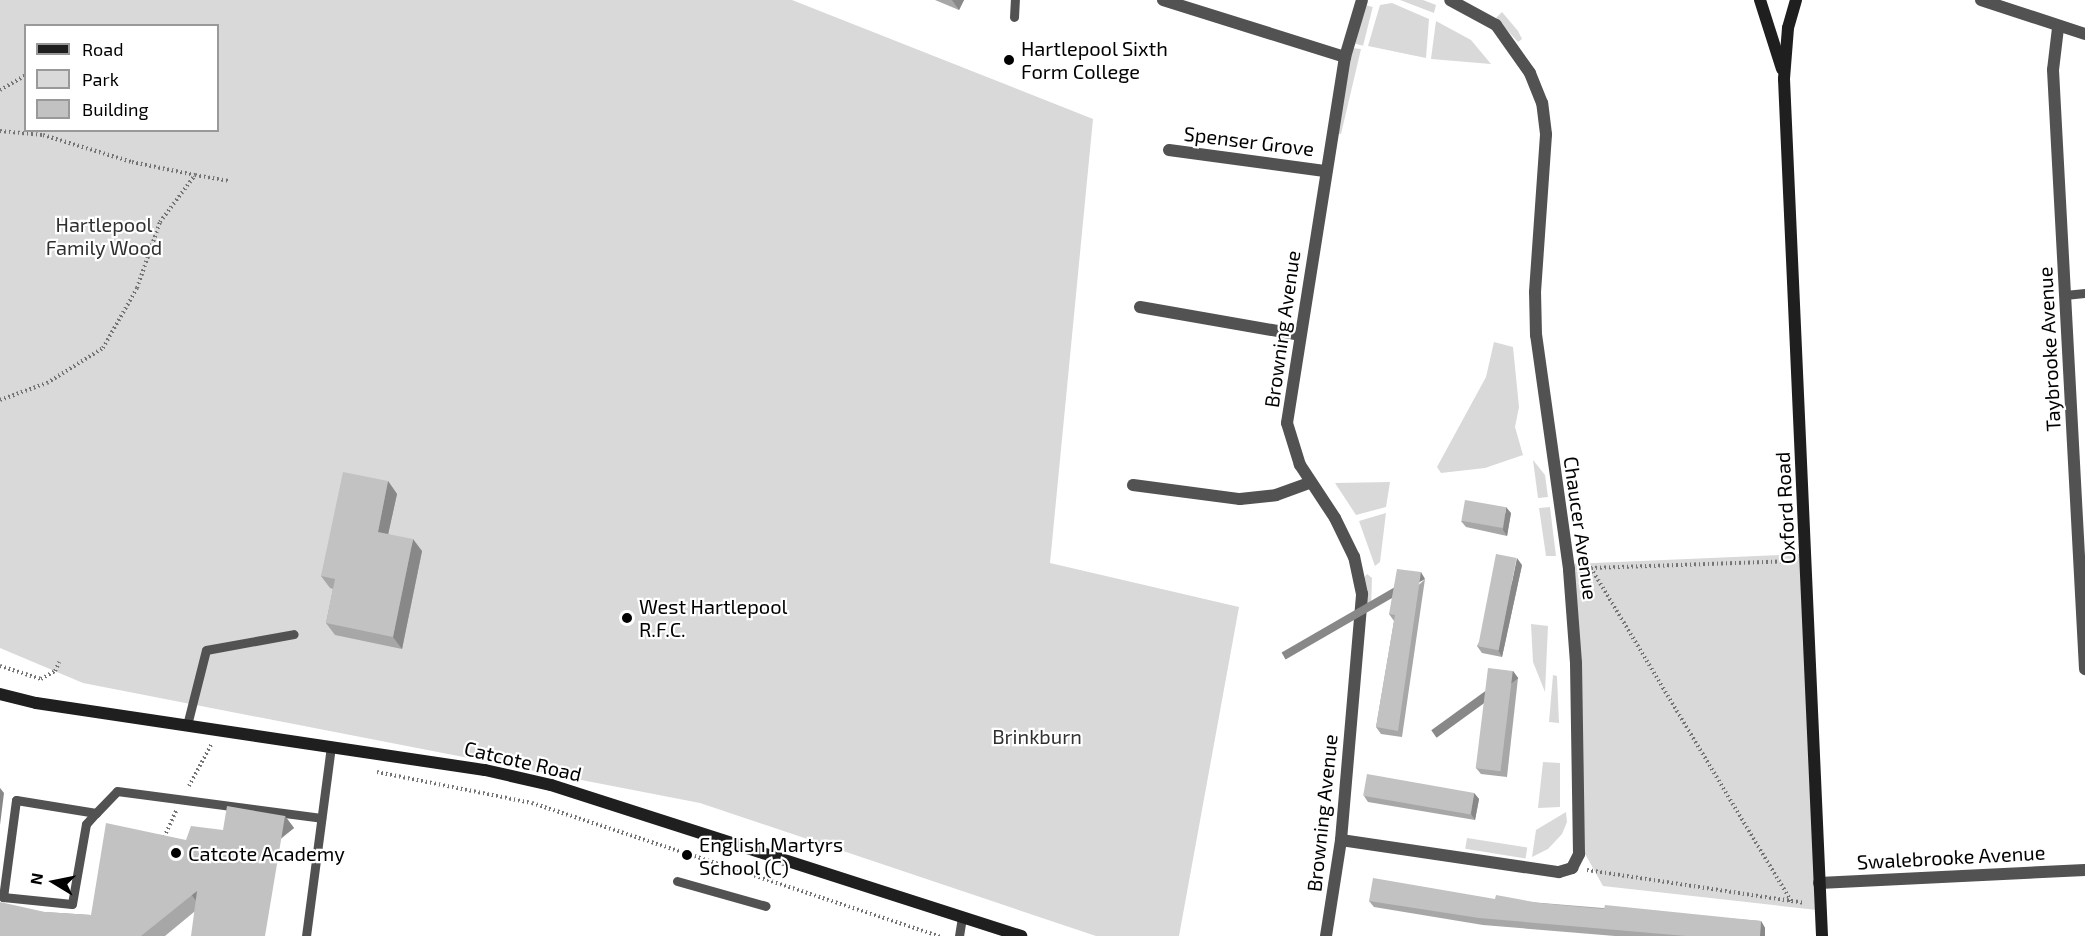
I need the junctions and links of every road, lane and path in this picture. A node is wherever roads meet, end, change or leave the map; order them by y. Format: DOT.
graph roads {
  1 [pos="1015,0"];
  2 [pos="1163,0"];
  3 [pos="1362,0"];
  4 [pos="1450,0"];
  5 [pos="1760,0"];
  6 [pos="1796,0"];
  7 [pos="1981,0"];
  8 [pos="1014,17"];
  9 [pos="2058,28"];
  10 [pos="2085,34"];
  11 [pos="1345,57"];
  12 [pos="24,76"];
  13 [pos="1784,79"];
  14 [pos="0,90"];
  15 [pos="0,131"];
  16 [pos="1168,150"];
  17 [pos="1325,171"];
  18 [pos="195,174"];
  19 [pos="228,181"];
  20 [pos="2085,293"];
  21 [pos="2065,295"];
  22 [pos="1140,307"];
  23 [pos="1300,335"];
  24 [pos="0,400"];
  25 [pos="1311,482"];
  26 [pos="1133,485"];
  27 [pos="1807,561"];
  28 [pos="1591,568"];
  29 [pos="1569,569"];
  30 [pos="294,634"];
  31 [pos="59,662"];
  32 [pos="0,666"];
  33 [pos="2085,669"];
  34 [pos="0,694"];
  35 [pos="187,725"];
  36 [pos="202,740"];
  37 [pos="213,741"];
  38 [pos="331,747"];
  39 [pos="370,771"];
  40 [pos="96,813"];
  41 [pos="321,818"];
  42 [pos="1341,840"];
  43 [pos="1572,868"];
  44 [pos="2085,870"];
  45 [pos="677,882"];
  46 [pos="1819,883"];
  47 [pos="1792,902"];
  48 [pos="1820,905"];
  49 [pos="766,906"];
  50 [pos="962,917"];
  51 [pos="306,936"];
  52 [pos="940,936"];
  53 [pos="959,936"];
  54 [pos="1021,936"];
  55 [pos="1326,936"];
  56 [pos="1822,936"];
  1 -- 8 [label="lane"];
  2 -- 11 [label="street"];
  3 -- 11 [label="street, Browning Avenue"];
  4 -- 29 [label="street, Chaucer Avenue"];
  5 -- 13 [label="street, Oxford Road"];
  6 -- 13 [label="street, Oxford Road"];
  7 -- 9 [label="street"];
  9 -- 10 [label="street"];
  9 -- 21 [label="street, Taybrooke Avenue"];
  11 -- 17 [label="street, Browning Avenue"];
  12 -- 14 [label="path"];
  13 -- 27 [label="street, Oxford Road"];
  15 -- 18 [label="path"];
  16 -- 17 [label="street, Spenser Grove"];
  17 -- 23 [label="street, Browning Avenue"];
  18 -- 19 [label="path"];
  18 -- 24 [label="path"];
  20 -- 21 [label="lane"];
  21 -- 33 [label="street, Taybrooke Avenue"];
  22 -- 23 [label="street"];
  23 -- 25 [label="street, Browning Avenue"];
  25 -- 26 [label="street"];
  25 -- 42 [label="street, Browning Avenue"];
  27 -- 28 [label="path"];
  27 -- 46 [label="street, Oxford Road"];
  28 -- 29 [label="path"];
  28 -- 47 [label="path"];
  29 -- 43 [label="street, Chaucer Avenue"];
  30 -- 35 [label="lane"];
  31 -- 32 [label="path"];
  34 -- 35 [label="street, Catcote Road"];
  35 -- 38 [label="street, Catcote Road"];
  36 -- 37 [label="path"];
  38 -- 41 [label="lane"];
  38 -- 50 [label="street, Catcote Road"];
  39 -- 52 [label="path"];
  40 -- 40 [label="lane"];
  40 -- 41 [label="lane"];
  41 -- 51 [label="lane"];
  42 -- 43 [label="street"];
  42 -- 55 [label="street, Browning Avenue"];
  43 -- 47 [label="path"];
  44 -- 46 [label="street, Swalebrooke Avenue"];
  45 -- 49 [label="lane"];
  46 -- 48 [label="street, Oxford Road"];
  47 -- 48 [label="path"];
  48 -- 56 [label="street, Oxford Road"];
  50 -- 53 [label="lane"];
  50 -- 54 [label="street, Catcote Road"];
}
